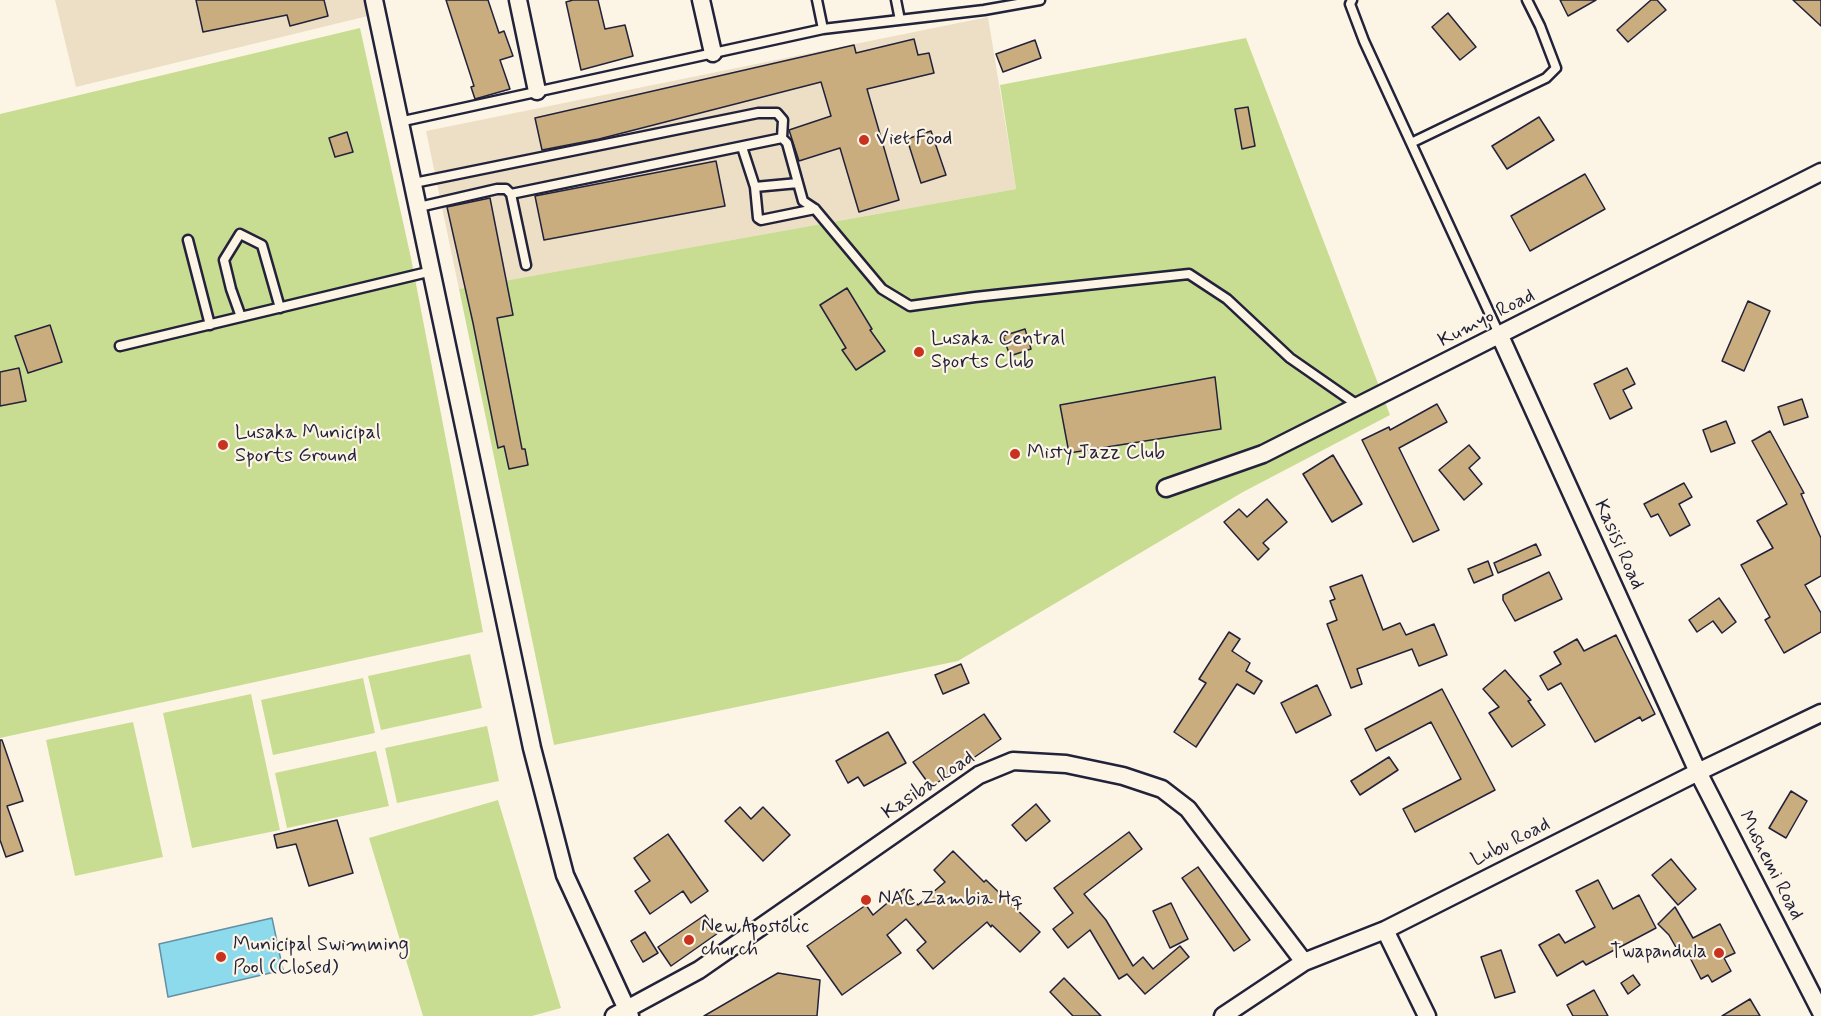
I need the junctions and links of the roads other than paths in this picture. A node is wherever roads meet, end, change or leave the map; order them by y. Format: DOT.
graph roads {
  1 [pos="374,0"];
  2 [pos="518,0"];
  3 [pos="701,0"];
  4 [pos="817,0"];
  5 [pos="896,0"];
  6 [pos="1040,0"];
  7 [pos="1352,0"];
  8 [pos="1527,0"];
  9 [pos="900,20"];
  10 [pos="823,29"];
  11 [pos="713,53"];
  12 [pos="537,91"];
  13 [pos="399,122"];
  14 [pos="782,138"];
  15 [pos="1411,143"];
  16 [pos="742,147"];
  17 [pos="1821,172"];
  18 [pos="414,183"];
  19 [pos="798,183"];
  20 [pos="755,187"];
  21 [pos="511,194"];
  22 [pos="419,207"];
  23 [pos="815,209"];
  24 [pos="188,240"];
  25 [pos="526,265"];
  26 [pos="432,271"];
  27 [pos="280,308"];
  28 [pos="241,317"];
  29 [pos="210,325"];
  30 [pos="1500,336"];
  31 [pos="120,346"];
  32 [pos="1359,406"];
  33 [pos="1166,488"];
  34 [pos="1821,713"];
  35 [pos="1698,772"];
  36 [pos="1385,930"];
  37 [pos="1304,963"];
  38 [pos="1821,1012"];
  39 [pos="623,1014"];
  40 [pos="1223,1016"];
  41 [pos="1427,1016"];
  1 -- 13 [label="street"];
  2 -- 12 [label="street"];
  3 -- 11 [label="street"];
  4 -- 10 [label="lane"];
  5 -- 9 [label="lane"];
  6 -- 9 [label="lane"];
  7 -- 15 [label="lane"];
  8 -- 15 [label="lane"];
  9 -- 10 [label="lane"];
  10 -- 11 [label="lane"];
  11 -- 12 [label="lane"];
  12 -- 13 [label="lane"];
  13 -- 18 [label="street"];
  14 -- 16 [label="lane"];
  14 -- 18 [label="lane"];
  14 -- 19 [label="lane"];
  15 -- 30 [label="lane"];
  16 -- 20 [label="lane"];
  16 -- 21 [label="lane"];
  17 -- 30 [label="street, Kumyo Road"];
  18 -- 22 [label="street"];
  19 -- 20 [label="lane"];
  19 -- 23 [label="lane"];
  20 -- 23 [label="lane"];
  21 -- 22 [label="lane"];
  21 -- 25 [label="lane"];
  22 -- 26 [label="street"];
  23 -- 32 [label="lane"];
  24 -- 29 [label="lane"];
  26 -- 27 [label="lane"];
  26 -- 39 [label="street"];
  27 -- 28 [label="lane"];
  27 -- 28 [label="lane"];
  28 -- 29 [label="lane"];
  29 -- 31 [label="lane"];
  30 -- 32 [label="street, Kumyo Road"];
  30 -- 35 [label="street, Kasisi Road"];
  32 -- 33 [label="street, Kumyo Road"];
  34 -- 35 [label="street, Lubu Road"];
  35 -- 36 [label="street, Lubu Road"];
  35 -- 38 [label="street, Mushemi Road"];
  36 -- 37 [label="street, Lubu Road"];
  36 -- 41 [label="street"];
  37 -- 39 [label="street, Kasiba Road"];
  37 -- 40 [label="street, Lubu Road"];
}
